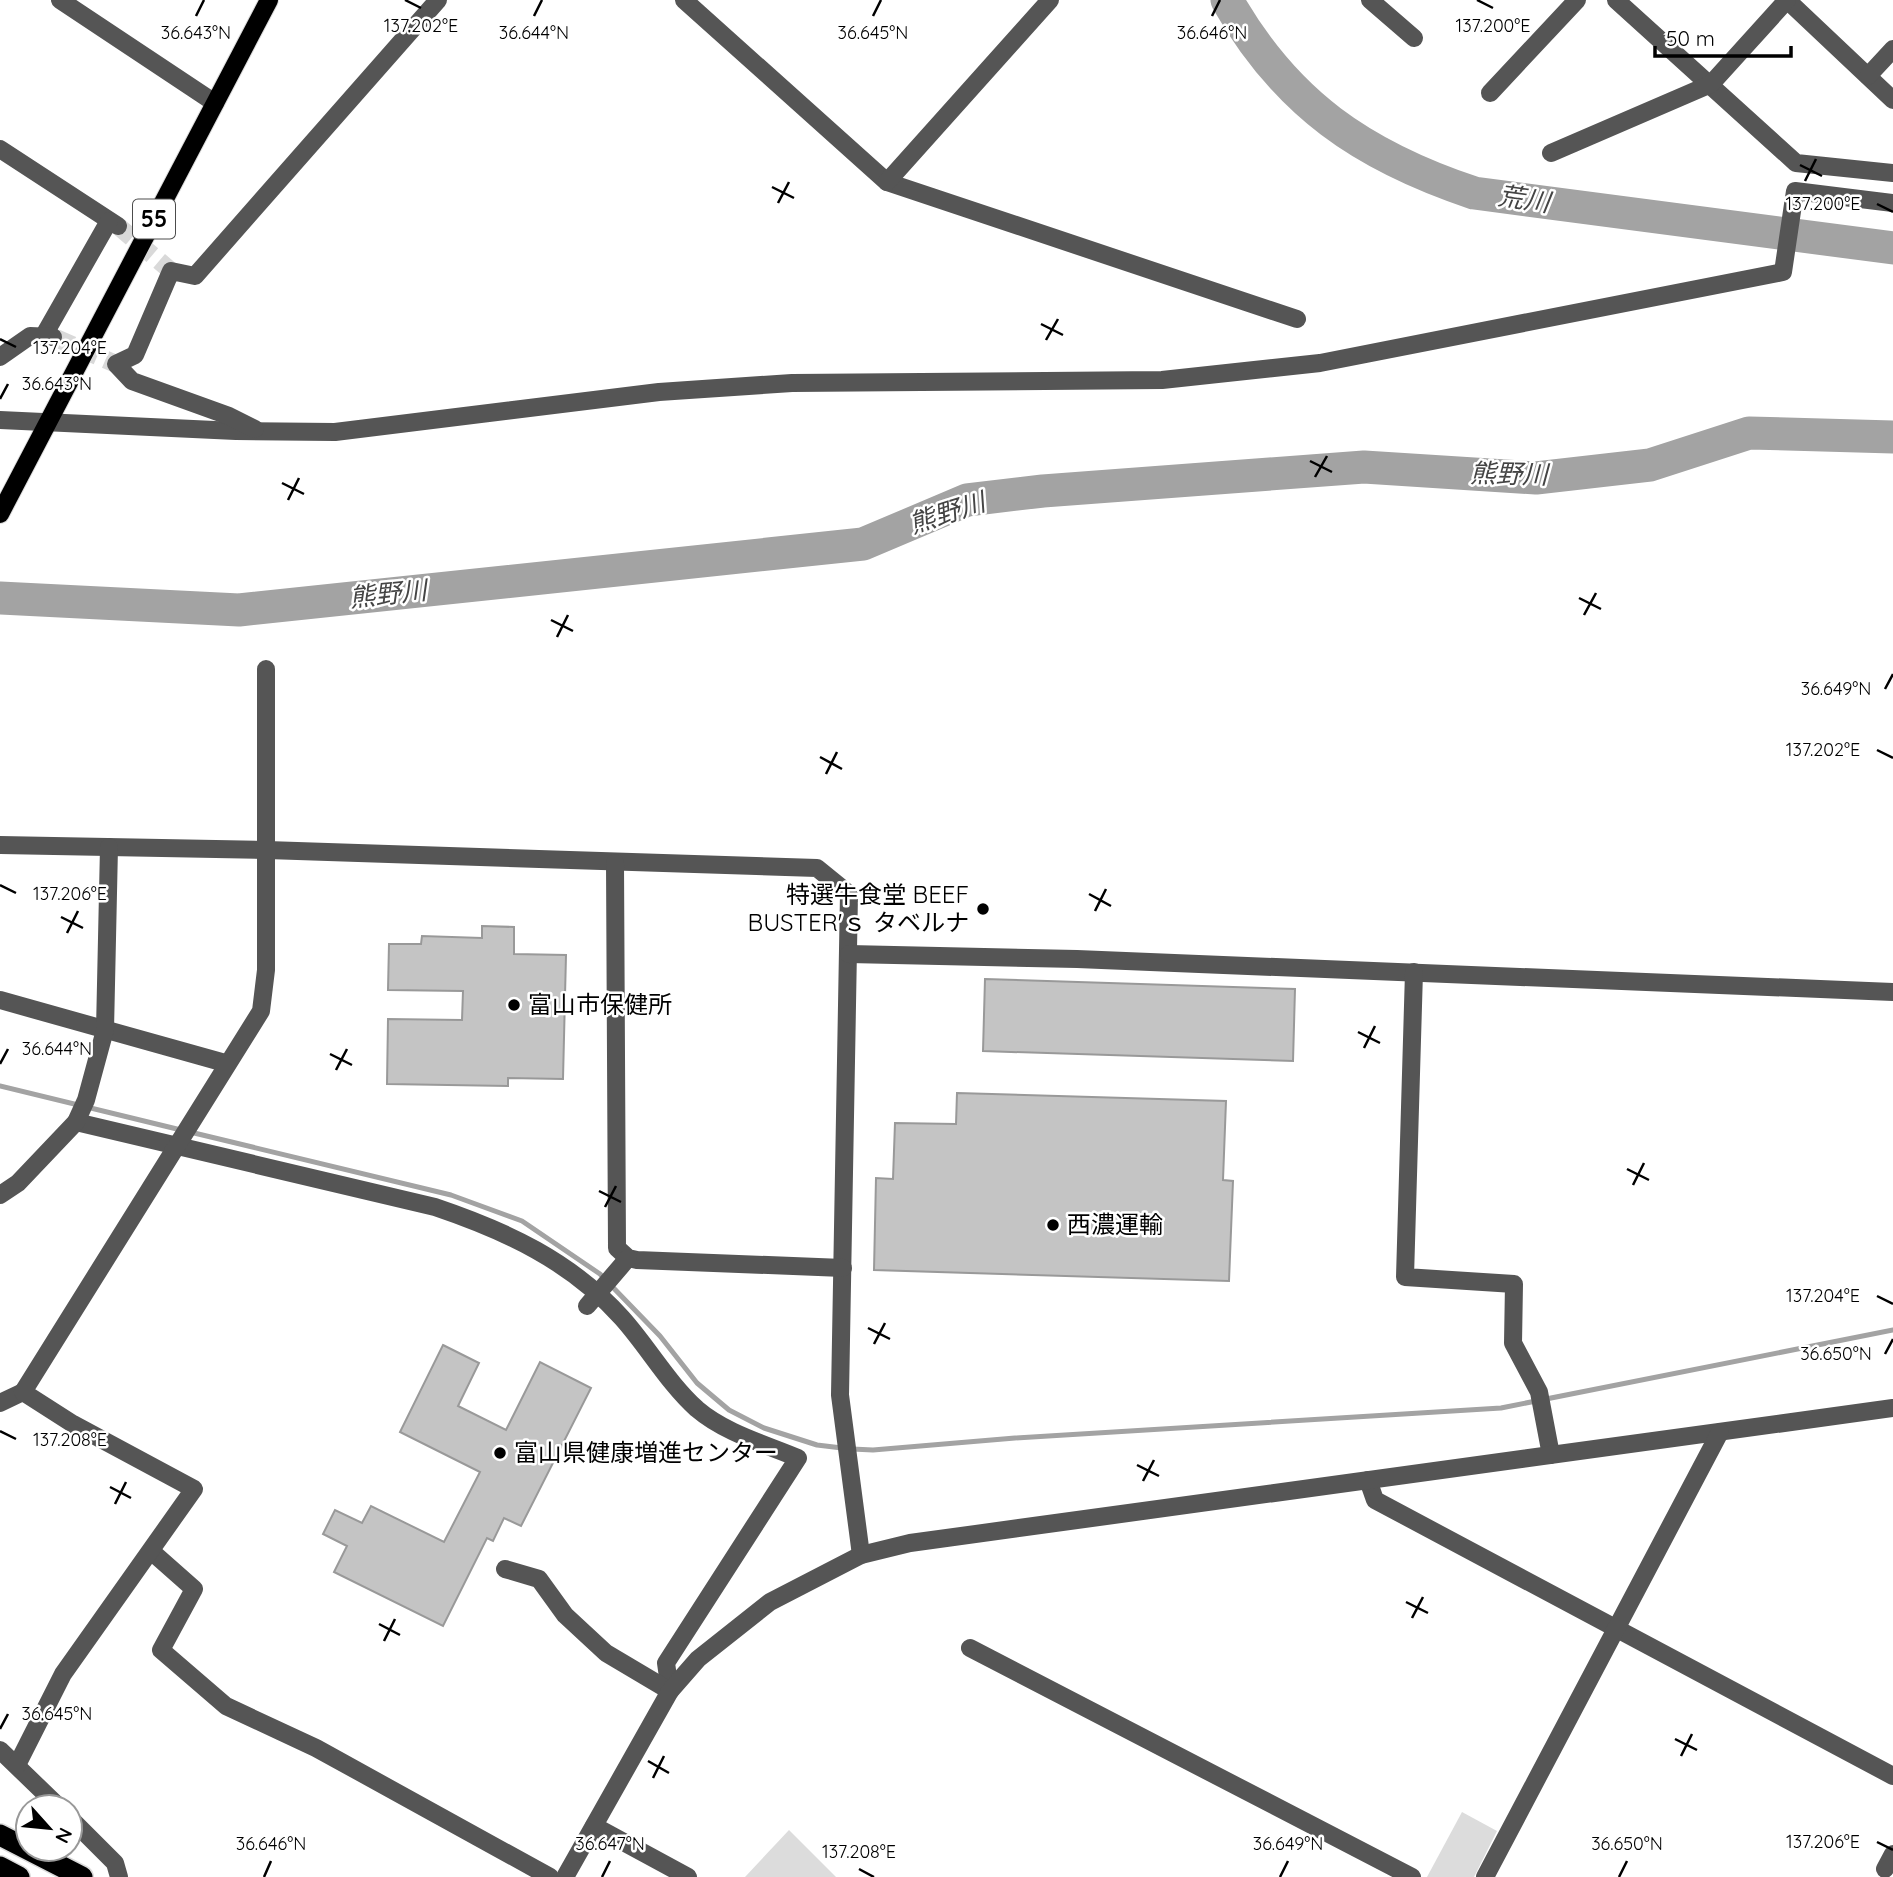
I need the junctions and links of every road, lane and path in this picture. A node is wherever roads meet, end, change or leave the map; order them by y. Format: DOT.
graph roads {
  1 [pos="60,0"];
  2 [pos="269,0"];
  3 [pos="438,0"];
  4 [pos="684,0"];
  5 [pos="1050,0"];
  6 [pos="1370,0"];
  7 [pos="1577,0"];
  8 [pos="1616,0"];
  9 [pos="1787,0"];
  10 [pos="1414,38"];
  11 [pos="1893,49"];
  12 [pos="1868,76"];
  13 [pos="1711,84"];
  14 [pos="1490,93"];
  15 [pos="1893,100"];
  16 [pos="215,103"];
  17 [pos="0,149"];
  18 [pos="1551,153"];
  19 [pos="1893,173"];
  20 [pos="887,182"];
  21 [pos="1893,203"];
  22 [pos="1297,319"];
  23 [pos="0,357"];
  24 [pos="0,420"];
  25 [pos="43,431"];
  26 [pos="260,432"];
  27 [pos="0,514"];
  28 [pos="266,669"];
  29 [pos="0,845"];
  30 [pos="109,847"];
  31 [pos="267,850"];
  32 [pos="615,863"];
  33 [pos="849,954"];
  34 [pos="1414,972"];
  35 [pos="1893,992"];
  36 [pos="0,1000"];
  37 [pos="105,1030"];
  38 [pos="225,1063"];
  39 [pos="76,1122"];
  40 [pos="175,1145"];
  41 [pos="0,1195"];
  42 [pos="628,1258"];
  43 [pos="843,1268"];
  44 [pos="592,1300"];
  45 [pos="23,1392"];
  46 [pos="0,1403"];
  47 [pos="1893,1408"];
  48 [pos="1720,1432"];
  49 [pos="1551,1455"];
  50 [pos="1368,1480"];
  51 [pos="151,1551"];
  52 [pos="861,1555"];
  53 [pos="505,1569"];
  54 [pos="1617,1627"];
  55 [pos="970,1648"];
  56 [pos="670,1692"];
  57 [pos="0,1750"];
  58 [pos="17,1765"];
  59 [pos="1893,1776"];
  60 [pos="45,1793"];
  61 [pos="594,1826"];
  62 [pos="84,1832"];
  63 [pos="0,1835"];
  64 [pos="0,1867"];
  65 [pos="19,1877"];
  66 [pos="82,1877"];
  67 [pos="119,1877"];
  68 [pos="550,1877"];
  69 [pos="565,1877"];
  70 [pos="688,1877"];
  71 [pos="1412,1877"];
  72 [pos="1485,1877"];
  1 -- 16 [label="street"];
  2 -- 16 [label="main road, 55"];
  3 -- 26 [label="street"];
  4 -- 20 [label="street"];
  5 -- 20 [label="street"];
  6 -- 10 [label="street"];
  7 -- 14 [label="street"];
  8 -- 13 [label="street"];
  9 -- 12 [label="street"];
  9 -- 13 [label="street"];
  11 -- 12 [label="street"];
  12 -- 15 [label="street"];
  13 -- 18 [label="street"];
  13 -- 19 [label="street"];
  16 -- 25 [label="main road, 55"];
  17 -- 23 [label="street"];
  20 -- 22 [label="street"];
  21 -- 26 [label="street"];
  24 -- 25 [label="street"];
  25 -- 26 [label="street"];
  25 -- 27 [label="main road, 55"];
  28 -- 31 [label="street"];
  29 -- 30 [label="street"];
  30 -- 31 [label="street"];
  30 -- 37 [label="street"];
  31 -- 32 [label="street"];
  31 -- 38 [label="street"];
  32 -- 33 [label="street"];
  32 -- 42 [label="street"];
  33 -- 34 [label="street"];
  33 -- 43 [label="street"];
  34 -- 35 [label="street"];
  34 -- 49 [label="street"];
  36 -- 37 [label="street"];
  37 -- 38 [label="street"];
  37 -- 39 [label="street"];
  38 -- 40 [label="street"];
  39 -- 40 [label="street"];
  39 -- 41 [label="street"];
  40 -- 44 [label="street"];
  40 -- 45 [label="street"];
  42 -- 43 [label="street"];
  42 -- 44 [label="street"];
  43 -- 52 [label="street"];
  44 -- 56 [label="street"];
  45 -- 46 [label="street"];
  45 -- 51 [label="street"];
  47 -- 48 [label="street"];
  48 -- 49 [label="street"];
  48 -- 54 [label="street"];
  49 -- 50 [label="street"];
  50 -- 52 [label="street"];
  50 -- 54 [label="street"];
  51 -- 58 [label="street"];
  51 -- 68 [label="street"];
  52 -- 56 [label="street"];
  53 -- 56 [label="street"];
  54 -- 59 [label="street"];
  54 -- 72 [label="street"];
  55 -- 71 [label="street"];
  56 -- 61 [label="street"];
  57 -- 58 [label="street"];
  58 -- 60 [label="street"];
  61 -- 69 [label="street"];
  61 -- 70 [label="street"];
  62 -- 67 [label="street"];
  63 -- 66 [label="highway"];
  64 -- 65 [label="highway"];
}
